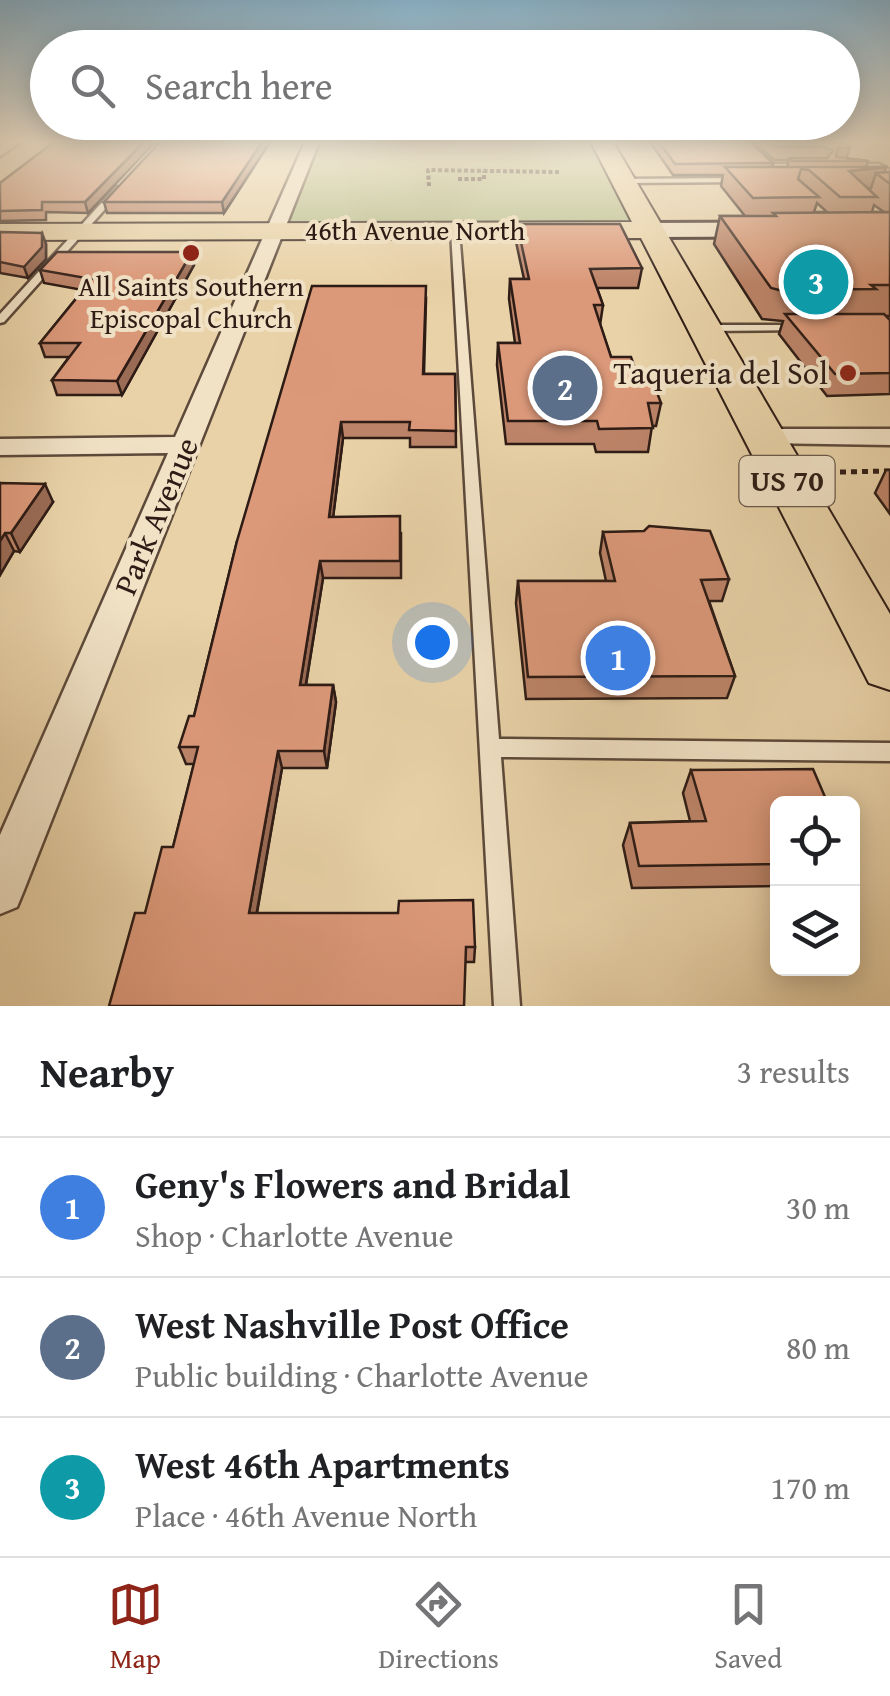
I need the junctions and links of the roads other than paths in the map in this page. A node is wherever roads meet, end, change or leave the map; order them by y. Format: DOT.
graph roads {
  1 [pos="118,189"];
  2 [pos="292,189"];
  3 [pos="628,189"];
  4 [pos="887,226"];
  5 [pos="274,230"];
  6 [pos="455,230"];
  7 [pos="650,230"];
  8 [pos="80,231"];
  9 [pos="0,232"];
  10 [pos="0,320"];
  11 [pos="703,328"];
  12 [pos="820,328"];
  13 [pos="764,437"];
  14 [pos="890,437"];
  15 [pos="185,445"];
  16 [pos="0,447"];
  17 [pos="884,643"];
  18 [pos="489,748"];
  19 [pos="890,752"];
  20 [pos="0,890"];
  21 [pos="507,1006"];
  1 -- 8 [label="lane"];
  2 -- 5 [label="street, Park Avenue"];
  3 -- 7 [label="main road, US 70"];
  4 -- 7 [label="main road, 46th Avenue North"];
  5 -- 6 [label="main road, 46th Avenue North"];
  5 -- 8 [label="main road, 46th Avenue North"];
  5 -- 15 [label="street, Park Avenue"];
  6 -- 7 [label="main road, 46th Avenue North"];
  6 -- 18 [label="lane"];
  7 -- 11 [label="main road, US 70"];
  8 -- 9 [label="main road, 46th Avenue North"];
  8 -- 10 [label="lane"];
  11 -- 12 [label="lane"];
  11 -- 13 [label="main road, US 70"];
  13 -- 14 [label="street"];
  13 -- 17 [label="main road, US 70"];
  15 -- 16 [label="street"];
  15 -- 20 [label="street, Park Avenue"];
  18 -- 19 [label="lane"];
  18 -- 21 [label="lane"];
}
